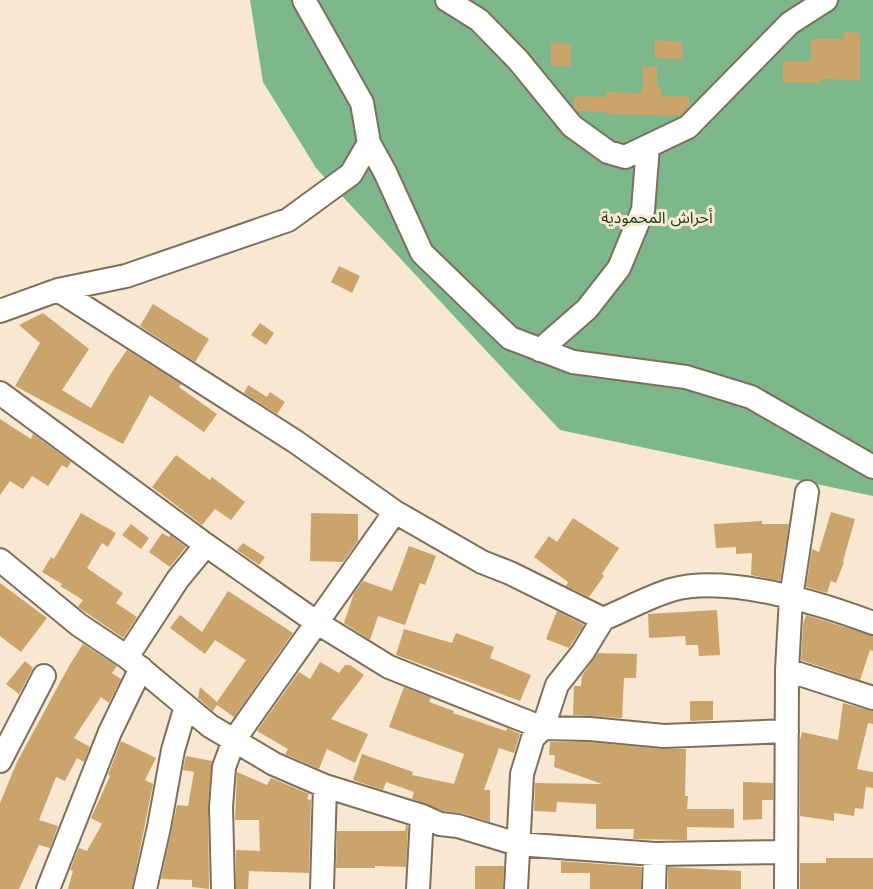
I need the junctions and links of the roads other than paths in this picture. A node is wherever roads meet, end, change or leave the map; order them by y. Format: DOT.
graph roads {
  1 [pos="304,0"];
  2 [pos="447,0"];
  3 [pos="826,0"];
  4 [pos="369,143"];
  5 [pos="648,146"];
  6 [pos="58,290"];
  7 [pos="0,311"];
  8 [pos="540,350"];
  9 [pos="0,393"];
  10 [pos="873,467"];
  11 [pos="807,492"];
  12 [pos="395,512"];
  13 [pos="206,545"];
  14 [pos="0,560"];
  15 [pos="791,598"];
  16 [pos="603,619"];
  17 [pos="316,622"];
  18 [pos="873,624"];
  19 [pos="134,663"];
  20 [pos="787,670"];
  21 [pos="44,676"];
  22 [pos="873,698"];
  23 [pos="186,706"];
  24 [pos="543,728"];
  25 [pos="787,731"];
  26 [pos="234,740"];
  27 [pos="0,761"];
  28 [pos="325,786"];
  29 [pos="422,816"];
  30 [pos="517,844"];
  31 [pos="786,852"];
  32 [pos="655,854"];
  33 [pos="48,889"];
  34 [pos="146,889"];
  35 [pos="223,889"];
  36 [pos="322,889"];
  37 [pos="418,889"];
  38 [pos="516,889"];
  39 [pos="654,889"];
  40 [pos="786,889"];
  1 -- 4 [label="street"];
  2 -- 5 [label="street"];
  3 -- 5 [label="street"];
  4 -- 6 [label="street"];
  4 -- 8 [label="street"];
  5 -- 8 [label="street"];
  6 -- 7 [label="street"];
  6 -- 12 [label="street"];
  8 -- 10 [label="street"];
  9 -- 13 [label="street"];
  11 -- 15 [label="street"];
  12 -- 16 [label="street"];
  12 -- 17 [label="street"];
  13 -- 17 [label="street"];
  13 -- 19 [label="street"];
  14 -- 19 [label="street"];
  15 -- 16 [label="street"];
  15 -- 18 [label="street"];
  15 -- 20 [label="street"];
  16 -- 24 [label="street"];
  17 -- 24 [label="street"];
  17 -- 26 [label="street"];
  19 -- 23 [label="street"];
  19 -- 33 [label="street"];
  20 -- 22 [label="street"];
  20 -- 25 [label="street"];
  21 -- 27 [label="street"];
  23 -- 26 [label="street"];
  23 -- 34 [label="street"];
  24 -- 25 [label="street"];
  24 -- 30 [label="street"];
  25 -- 31 [label="street"];
  26 -- 28 [label="street"];
  26 -- 35 [label="street"];
  28 -- 29 [label="street"];
  28 -- 36 [label="street"];
  29 -- 30 [label="street"];
  29 -- 37 [label="street"];
  30 -- 32 [label="street"];
  30 -- 38 [label="street"];
  31 -- 32 [label="street"];
  31 -- 40 [label="street"];
  32 -- 39 [label="street"];
}
